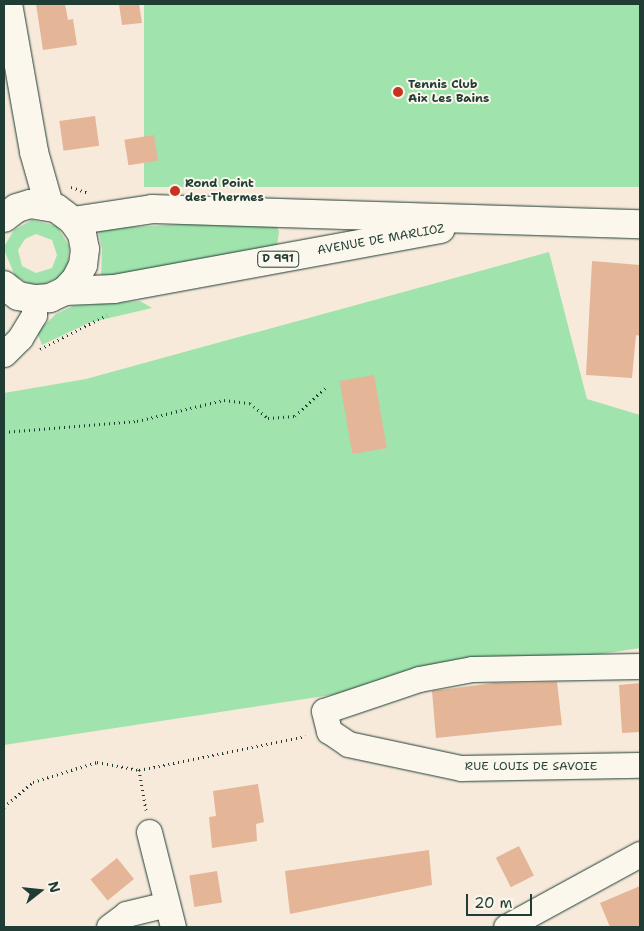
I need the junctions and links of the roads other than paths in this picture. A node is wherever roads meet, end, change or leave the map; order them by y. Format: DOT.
graph roads {
  1 [pos="8,4"];
  2 [pos="34,152"];
  3 [pos="49,205"];
  4 [pos="8,214"];
  5 [pos="490,220"];
  6 [pos="73,221"];
  7 [pos="640,224"];
  8 [pos="65,291"];
  9 [pos="19,294"];
  10 [pos="9,347"];
  11 [pos="640,666"];
  12 [pos="640,765"];
  13 [pos="149,832"];
  14 [pos="640,854"];
  15 [pos="170,916"];
  16 [pos="109,927"];
  17 [pos="506,927"];
  1 -- 2 [label="main road"];
  2 -- 3 [label="main road"];
  2 -- 4 [label="main road"];
  3 -- 4 [label="main road"];
  3 -- 6 [label="main road"];
  5 -- 6 [label="main road, AVENUE DE MARLIOZ / D 991"];
  5 -- 7 [label="main road, AVENUE DE MARLIOZ / D 991"];
  5 -- 8 [label="main road, AVENUE DE MARLIOZ / D 991"];
  6 -- 8 [label="main road"];
  8 -- 9 [label="main road, AVENUE DE MARLIOZ"];
  9 -- 10 [label="street"];
  11 -- 12 [label="street, RUE LOUIS DE SAVOIE"];
  13 -- 15 [label="street"];
  14 -- 17 [label="street"];
  15 -- 16 [label="street"];
}
